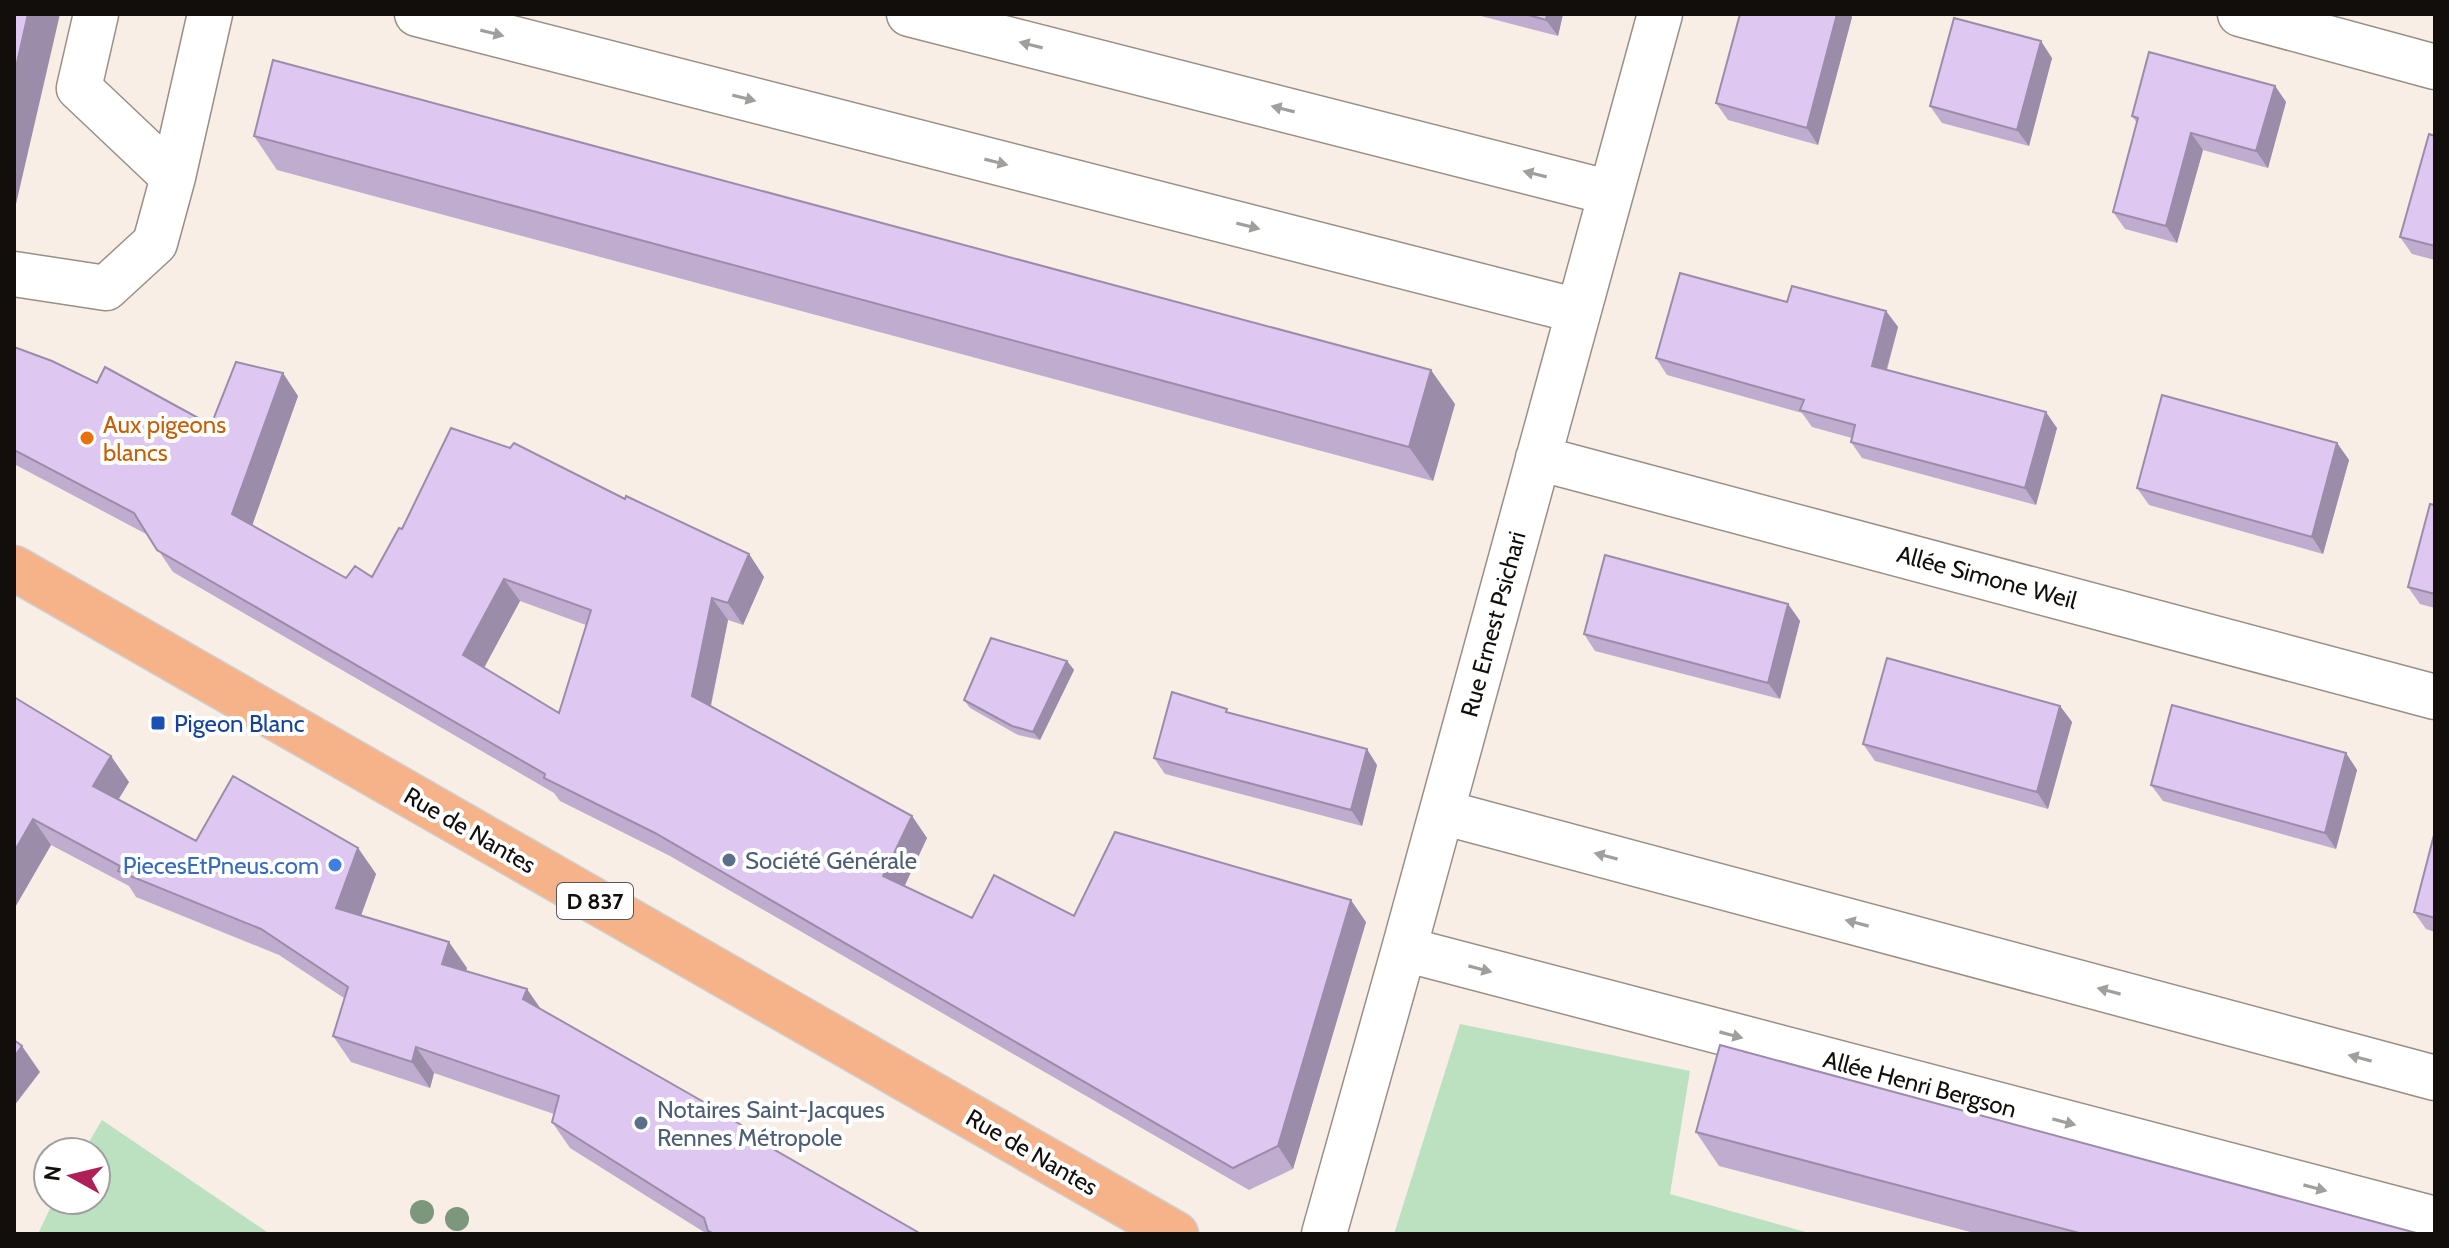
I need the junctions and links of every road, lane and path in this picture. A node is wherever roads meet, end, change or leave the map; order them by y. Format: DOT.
graph roads {
  1 [pos="96,14"];
  2 [pos="210,14"];
  3 [pos="417,14"];
  4 [pos="909,14"];
  5 [pos="1660,14"];
  6 [pos="2240,14"];
  7 [pos="2435,67"];
  8 [pos="173,177"];
  9 [pos="1611,193"];
  10 [pos="14,274"];
  11 [pos="1578,311"];
  12 [pos="1538,458"];
  13 [pos="14,568"];
  14 [pos="2435,697"];
  15 [pos="1442,812"];
  16 [pos="1404,949"];
  17 [pos="2435,1078"];
  18 [pos="2435,1219"];
  19 [pos="1176,1234"];
  20 [pos="1324,1234"];
  1 -- 8 [label="street"];
  2 -- 8 [label="street"];
  3 -- 11 [label="street, one-way"];
  9 -- 4 [label="street, one-way"];
  5 -- 9 [label="street, Rue Ernest Psichari"];
  6 -- 7 [label="street"];
  8 -- 10 [label="street"];
  9 -- 11 [label="street, Rue Ernest Psichari"];
  11 -- 12 [label="street, Rue Ernest Psichari"];
  12 -- 14 [label="street, Allée Simone Weil"];
  12 -- 15 [label="street, Rue Ernest Psichari"];
  13 -- 19 [label="main road, Rue de Nantes / D 837"];
  15 -- 16 [label="street, Rue Ernest Psichari"];
  17 -- 15 [label="street, one-way"];
  16 -- 18 [label="street, Allée Henri Bergson, one-way"];
  16 -- 20 [label="street, Rue Ernest Psichari"];
}
